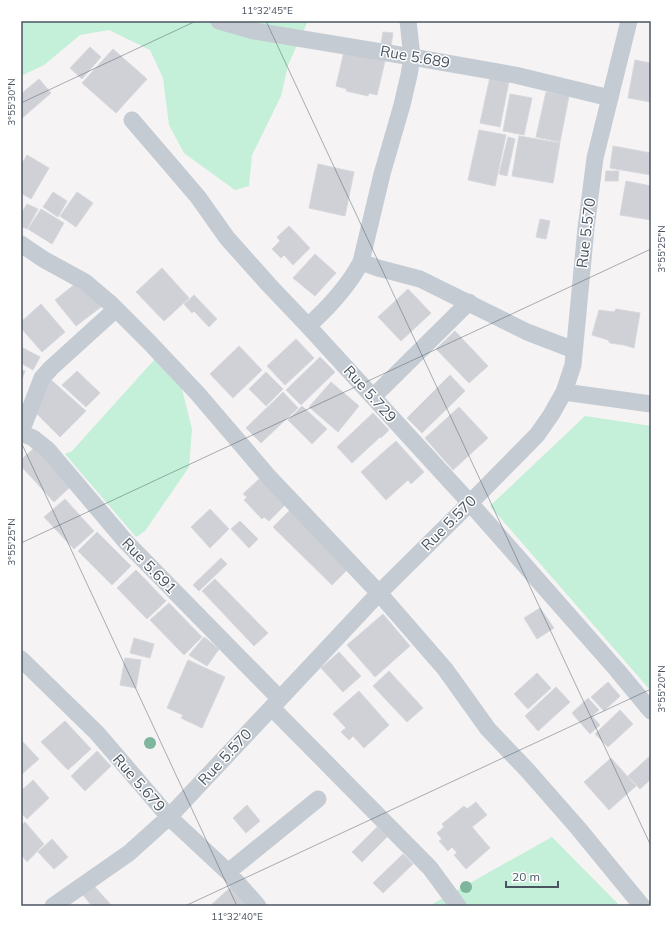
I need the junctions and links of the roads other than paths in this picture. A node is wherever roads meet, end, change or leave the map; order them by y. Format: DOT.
graph roads {
  1 [pos="219,21"];
  2 [pos="408,21"];
  3 [pos="629,21"];
  4 [pos="412,57"];
  5 [pos="610,98"];
  6 [pos="132,120"];
  7 [pos="21,244"];
  8 [pos="361,262"];
  9 [pos="469,302"];
  10 [pos="116,309"];
  11 [pos="308,326"];
  12 [pos="574,350"];
  13 [pos="564,392"];
  14 [pos="373,397"];
  15 [pos="651,404"];
  16 [pos="21,432"];
  17 [pos="470,503"];
  18 [pos="379,593"];
  19 [pos="21,659"];
  20 [pos="276,703"];
  21 [pos="651,711"];
  22 [pos="318,799"];
  23 [pos="169,817"];
  24 [pos="228,872"];
  25 [pos="53,906"];
  26 [pos="258,906"];
  27 [pos="458,906"];
  28 [pos="642,906"];
  1 -- 4 [label="street, Rue 5.689"];
  2 -- 4 [label="street"];
  3 -- 5 [label="street, Rue 5.570"];
  4 -- 5 [label="street, Rue 5.689"];
  4 -- 8 [label="street"];
  5 -- 12 [label="street, Rue 5.570"];
  6 -- 11 [label="street, Rue 5.729"];
  7 -- 10 [label="street"];
  8 -- 9 [label="street"];
  8 -- 11 [label="street"];
  9 -- 12 [label="street"];
  9 -- 14 [label="street"];
  10 -- 16 [label="street"];
  10 -- 18 [label="street"];
  11 -- 14 [label="street, Rue 5.729"];
  12 -- 13 [label="street, Rue 5.570"];
  13 -- 15 [label="street"];
  13 -- 17 [label="street, Rue 5.570"];
  14 -- 17 [label="street, Rue 5.729"];
  16 -- 20 [label="street, Rue 5.691"];
  17 -- 18 [label="street, Rue 5.570"];
  17 -- 21 [label="street, Rue 5.729"];
  18 -- 20 [label="street, Rue 5.570"];
  18 -- 28 [label="street"];
  19 -- 23 [label="street, Rue 5.679"];
  20 -- 23 [label="street, Rue 5.570"];
  20 -- 27 [label="street, Rue 5.691"];
  22 -- 24 [label="street"];
  23 -- 24 [label="street, Rue 5.679"];
  23 -- 25 [label="street, Rue 5.570"];
  24 -- 26 [label="street, Rue 5.679"];
}
